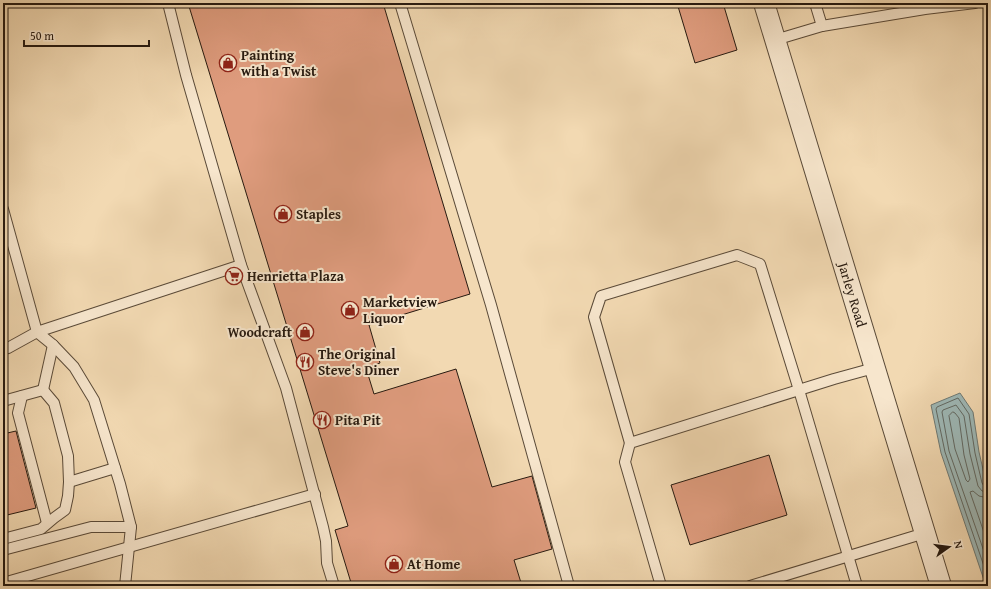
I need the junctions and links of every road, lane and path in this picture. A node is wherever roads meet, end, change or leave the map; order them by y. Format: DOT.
graph roads {
  1 [pos="168,3"];
  2 [pos="400,3"];
  3 [pos="764,3"];
  4 [pos="815,3"];
  5 [pos="975,3"];
  6 [pos="822,26"];
  7 [pos="775,40"];
  8 [pos="3,212"];
  9 [pos="241,265"];
  10 [pos="37,332"];
  11 [pos="53,345"];
  12 [pos="3,349"];
  13 [pos="874,368"];
  14 [pos="43,390"];
  15 [pos="799,390"];
  16 [pos="22,396"];
  17 [pos="3,401"];
  18 [pos="630,443"];
  19 [pos="115,468"];
  20 [pos="69,482"];
  21 [pos="315,494"];
  22 [pos="47,523"];
  23 [pos="130,527"];
  24 [pos="925,533"];
  25 [pos="3,539"];
  26 [pos="129,548"];
  27 [pos="3,550"];
  28 [pos="849,556"];
  29 [pos="3,583"];
  30 [pos="125,586"];
  31 [pos="334,586"];
  32 [pos="569,586"];
  33 [pos="661,586"];
  34 [pos="750,586"];
  35 [pos="857,586"];
  36 [pos="941,586"];
  1 -- 9 [label="lane"];
  2 -- 32 [label="lane"];
  3 -- 7 [label="street, Jarley Road"];
  4 -- 6 [label="lane"];
  5 -- 6 [label="lane"];
  6 -- 7 [label="lane"];
  7 -- 13 [label="street, Jarley Road"];
  8 -- 10 [label="lane"];
  9 -- 10 [label="lane"];
  9 -- 21 [label="lane"];
  10 -- 11 [label="lane"];
  10 -- 12 [label="lane"];
  11 -- 14 [label="lane"];
  11 -- 19 [label="lane"];
  13 -- 15 [label="lane"];
  13 -- 24 [label="street, Jarley Road"];
  14 -- 16 [label="lane"];
  14 -- 20 [label="lane"];
  15 -- 18 [label="lane"];
  15 -- 18 [label="lane"];
  15 -- 28 [label="lane"];
  16 -- 17 [label="lane"];
  16 -- 22 [label="lane"];
  18 -- 33 [label="lane"];
  19 -- 20 [label="lane"];
  19 -- 23 [label="lane"];
  20 -- 22 [label="lane"];
  21 -- 26 [label="lane"];
  21 -- 31 [label="lane"];
  22 -- 25 [label="lane"];
  23 -- 26 [label="lane"];
  23 -- 27 [label="lane"];
  24 -- 28 [label="lane"];
  24 -- 36 [label="street, Jarley Road"];
  26 -- 29 [label="lane"];
  26 -- 30 [label="lane"];
  28 -- 34 [label="lane"];
  28 -- 35 [label="lane"];
}
